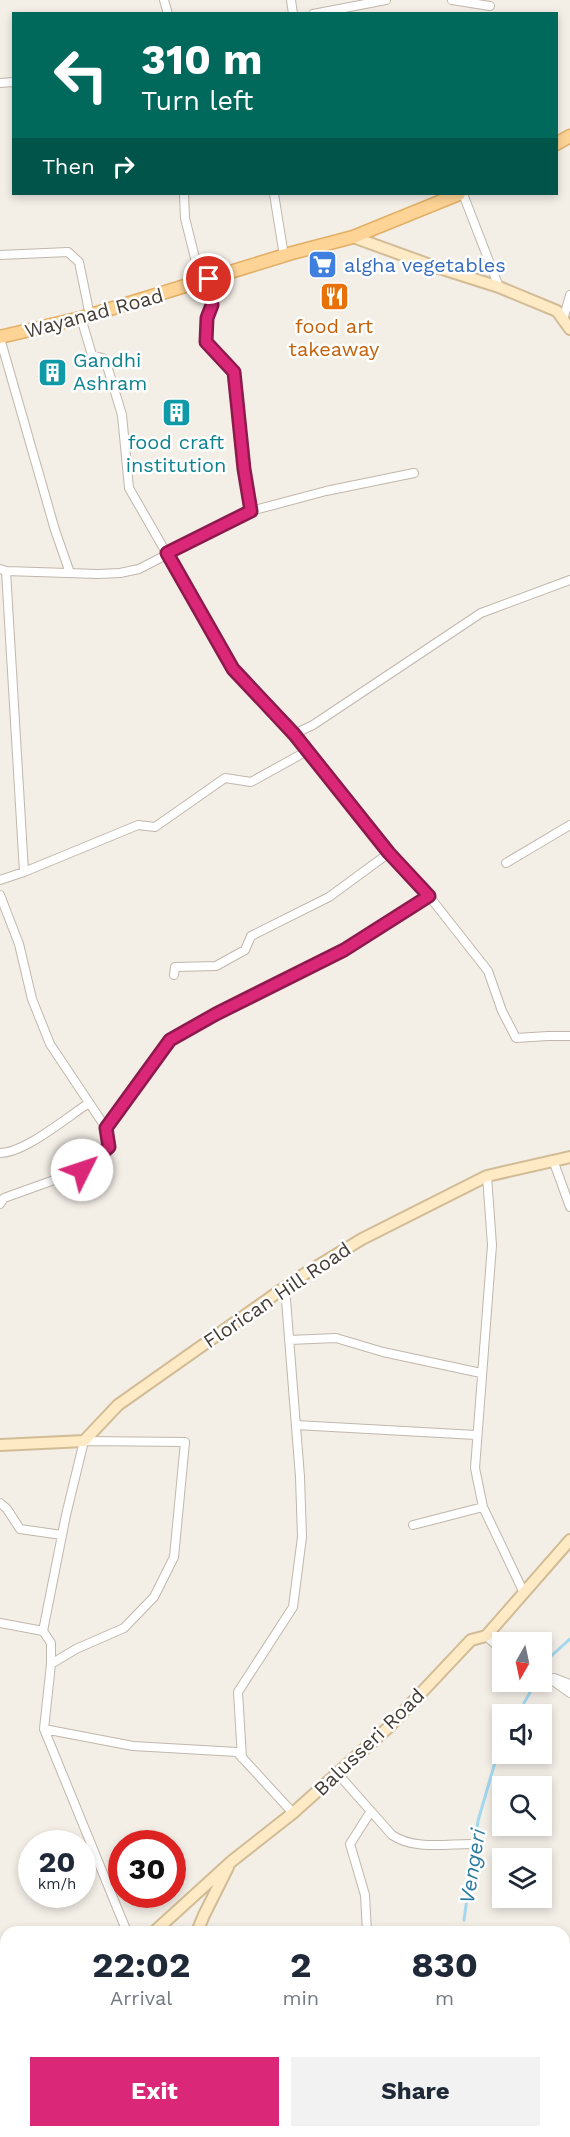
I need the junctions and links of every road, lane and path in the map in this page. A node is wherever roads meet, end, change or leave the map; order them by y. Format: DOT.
graph roads {
  1 [pos="386,0"];
  2 [pos="452,0"];
  3 [pos="490,7"];
  4 [pos="323,12"];
  5 [pos="184,195"];
  6 [pos="274,195"];
  7 [pos="458,195"];
  8 [pos="461,195"];
  9 [pos="353,237"];
  10 [pos="0,255"];
  11 [pos="284,256"];
  12 [pos="205,281"];
  13 [pos="500,287"];
  14 [pos="570,295"];
  15 [pos="85,317"];
  16 [pos="566,324"];
  17 [pos="0,338"];
  18 [pos="414,473"];
  19 [pos="251,511"];
  20 [pos="167,553"];
  21 [pos="3,570"];
  22 [pos="70,573"];
  23 [pos="570,580"];
  24 [pos="294,734"];
  25 [pos="307,750"];
  26 [pos="570,825"];
  27 [pos="389,853"];
  28 [pos="506,863"];
  29 [pos="24,872"];
  30 [pos="0,880"];
  31 [pos="0,895"];
  32 [pos="429,896"];
  33 [pos="174,975"];
  34 [pos="570,1036"];
  35 [pos="89,1103"];
  36 [pos="106,1128"];
  37 [pos="0,1153"];
  38 [pos="570,1157"];
  39 [pos="554,1160"];
  40 [pos="486,1176"];
  41 [pos="0,1204"];
  42 [pos="570,1207"];
  43 [pos="285,1287"];
  44 [pos="289,1340"];
  45 [pos="481,1373"];
  46 [pos="296,1425"];
  47 [pos="476,1435"];
  48 [pos="84,1441"];
  49 [pos="0,1445"];
  50 [pos="0,1503"];
  51 [pos="483,1507"];
  52 [pos="413,1525"];
  53 [pos="62,1535"];
  54 [pos="570,1540"];
  55 [pos="524,1593"];
  56 [pos="0,1623"];
  57 [pos="43,1630"];
  58 [pos="486,1636"];
  59 [pos="492,1641"];
  60 [pos="51,1664"];
  61 [pos="552,1678"];
  62 [pos="552,1681"];
  63 [pos="570,1684"];
  64 [pos="570,1693"];
  65 [pos="44,1729"];
  66 [pos="242,1758"];
  67 [pos="338,1774"];
  68 [pos="371,1812"];
  69 [pos="293,1813"];
  70 [pos="472,1844"];
  71 [pos="232,1861"];
  72 [pos="125,1926"];
  73 [pos="161,1926"];
  74 [pos="199,1926"];
  75 [pos="366,1926"];
  1 -- 4 [label="street"];
  2 -- 3 [label="street"];
  5 -- 12 [label="street"];
  6 -- 11 [label="street"];
  7 -- 9 [label="main road, Wayanad Road"];
  8 -- 13 [label="street"];
  9 -- 11 [label="main road, Wayanad Road"];
  9 -- 13 [label="street"];
  10 -- 15 [label="street"];
  11 -- 12 [label="main road, Wayanad Road"];
  12 -- 15 [label="main road, Wayanad Road"];
  12 -- 19 [label="street"];
  13 -- 16 [label="street"];
  14 -- 16 [label="street"];
  15 -- 17 [label="main road, Wayanad Road"];
  15 -- 20 [label="street"];
  17 -- 22 [label="street"];
  18 -- 19 [label="street"];
  19 -- 20 [label="street"];
  20 -- 22 [label="street"];
  20 -- 24 [label="street"];
  21 -- 22 [label="street"];
  21 -- 29 [label="street"];
  23 -- 24 [label="street"];
  24 -- 25 [label="street"];
  25 -- 27 [label="street"];
  25 -- 29 [label="street"];
  26 -- 28 [label="street"];
  27 -- 32 [label="street"];
  27 -- 33 [label="street"];
  29 -- 30 [label="street"];
  31 -- 35 [label="street"];
  32 -- 34 [label="street"];
  32 -- 36 [label="street"];
  35 -- 36 [label="street"];
  35 -- 37 [label="street"];
  36 -- 41 [label="street"];
  38 -- 39 [label="street, Florican Hill Road"];
  39 -- 40 [label="street, Florican Hill Road"];
  39 -- 42 [label="street"];
  40 -- 43 [label="street, Florican Hill Road"];
  40 -- 45 [label="street"];
  43 -- 44 [label="street"];
  43 -- 48 [label="street, Florican Hill Road"];
  44 -- 45 [label="street"];
  44 -- 46 [label="street"];
  45 -- 47 [label="street"];
  46 -- 47 [label="street"];
  46 -- 66 [label="street"];
  47 -- 51 [label="street"];
  48 -- 49 [label="street"];
  48 -- 53 [label="street"];
  48 -- 60 [label="street"];
  50 -- 53 [label="street"];
  51 -- 52 [label="street"];
  51 -- 55 [label="street"];
  53 -- 57 [label="street"];
  54 -- 55 [label="street, Balusseri Road"];
  55 -- 58 [label="street, Balusseri Road"];
  56 -- 57 [label="street"];
  57 -- 60 [label="street"];
  58 -- 59 [label="street"];
  58 -- 67 [label="street, Balusseri Road"];
  60 -- 65 [label="street"];
  61 -- 63 [label="street"];
  62 -- 64 [label="street"];
  65 -- 66 [label="street"];
  65 -- 72 [label="street"];
  66 -- 69 [label="street"];
  67 -- 68 [label="street"];
  67 -- 69 [label="street, Balusseri Road"];
  68 -- 70 [label="street"];
  68 -- 75 [label="street"];
  69 -- 71 [label="street, Balusseri Road"];
  71 -- 73 [label="street, Balusseri Road"];
  71 -- 74 [label="street"];
}
